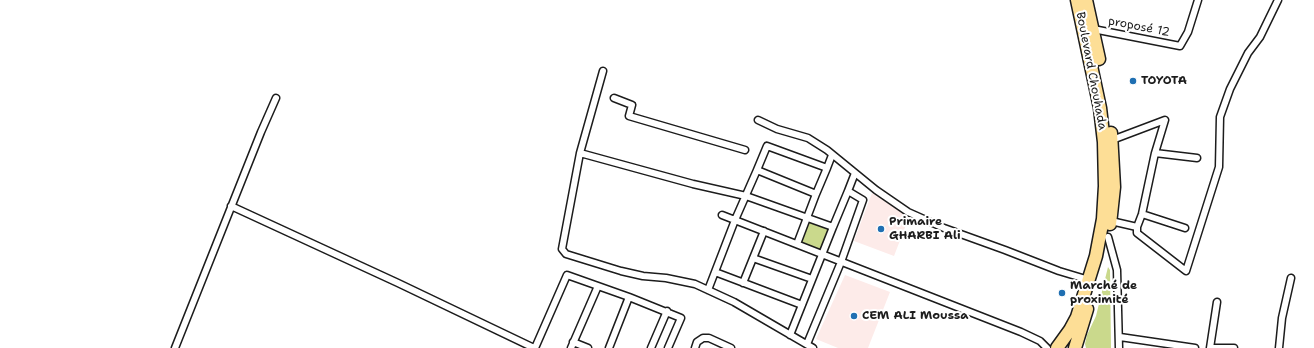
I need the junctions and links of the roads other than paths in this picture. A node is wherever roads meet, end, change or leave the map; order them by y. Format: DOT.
graph roads {
  1 [pos="1077,0"];
  2 [pos="1086,0"];
  3 [pos="1198,0"];
  4 [pos="1278,0"];
  5 [pos="1093,30"];
  6 [pos="603,71"];
  7 [pos="276,98"];
  8 [pos="614,98"];
  9 [pos="758,120"];
  10 [pos="1112,140"];
  11 [pos="745,150"];
  12 [pos="580,153"];
  13 [pos="1156,153"];
  14 [pos="832,155"];
  15 [pos="1197,158"];
  16 [pos="827,168"];
  17 [pos="757,170"];
  18 [pos="855,173"];
  19 [pos="848,191"];
  20 [pos="816,194"];
  21 [pos="746,196"];
  22 [pos="231,206"];
  23 [pos="1142,214"];
  24 [pos="722,215"];
  25 [pos="807,218"];
  26 [pos="735,220"];
  27 [pos="1111,221"];
  28 [pos="833,227"];
  29 [pos="1137,227"];
  30 [pos="1185,228"];
  31 [pos="764,231"];
  32 [pos="1108,237"];
  33 [pos="797,244"];
  34 [pos="822,254"];
  35 [pos="752,258"];
  36 [pos="841,262"];
  37 [pos="715,272"];
  38 [pos="1291,278"];
  39 [pos="812,279"];
  40 [pos="1089,280"];
  41 [pos="743,283"];
  42 [pos="598,286"];
  43 [pos="708,290"];
  44 [pos="629,297"];
  45 [pos="1217,302"];
  46 [pos="802,305"];
  47 [pos="666,311"];
  48 [pos="790,335"];
  49 [pos="1120,337"];
  50 [pos="807,344"];
  51 [pos="572,345"];
  52 [pos="175,348"];
  53 [pos="534,348"];
  54 [pos="588,348"];
  55 [pos="609,348"];
  56 [pos="651,348"];
  57 [pos="668,348"];
  58 [pos="695,348"];
  59 [pos="731,348"];
  60 [pos="813,348"];
  61 [pos="1047,348"];
  62 [pos="1057,348"];
  63 [pos="1069,348"];
  64 [pos="1075,348"];
  65 [pos="1119,348"];
  66 [pos="1195,348"];
  67 [pos="1211,348"];
  68 [pos="1234,348"];
  69 [pos="1279,348"];
  1 -- 40 [label="highway, Boulevard Chouhada"];
  2 -- 5 [label="highway"];
  3 -- 5 [label="street, proposé 12"];
  4 -- 29 [label="street"];
  5 -- 10 [label="highway"];
  6 -- 12 [label="street"];
  7 -- 22 [label="street"];
  8 -- 11 [label="street"];
  9 -- 14 [label="street"];
  10 -- 13 [label="street"];
  10 -- 27 [label="highway"];
  12 -- 21 [label="street"];
  12 -- 43 [label="street"];
  13 -- 15 [label="street"];
  13 -- 23 [label="street"];
  14 -- 16 [label="street"];
  14 -- 18 [label="street"];
  16 -- 17 [label="street"];
  16 -- 20 [label="street"];
  17 -- 20 [label="street"];
  17 -- 21 [label="street"];
  18 -- 19 [label="street"];
  18 -- 40 [label="street"];
  19 -- 28 [label="street"];
  19 -- 36 [label="street"];
  20 -- 25 [label="street"];
  21 -- 25 [label="street"];
  21 -- 26 [label="street"];
  22 -- 52 [label="street"];
  22 -- 53 [label="street"];
  23 -- 29 [label="street"];
  23 -- 30 [label="street"];
  24 -- 26 [label="street"];
  25 -- 28 [label="street"];
  25 -- 33 [label="street"];
  26 -- 31 [label="street"];
  26 -- 37 [label="street"];
  27 -- 29 [label="street"];
  27 -- 32 [label="highway"];
  28 -- 34 [label="street"];
  31 -- 33 [label="street"];
  31 -- 35 [label="street"];
  32 -- 49 [label="street"];
  32 -- 64 [label="highway"];
  33 -- 34 [label="street"];
  34 -- 36 [label="street"];
  34 -- 39 [label="street"];
  35 -- 39 [label="street"];
  35 -- 41 [label="street"];
  36 -- 50 [label="street"];
  36 -- 61 [label="street"];
  37 -- 41 [label="street"];
  37 -- 43 [label="street"];
  38 -- 69 [label="street"];
  39 -- 46 [label="street"];
  40 -- 62 [label="highway, Boulevard Chouhada"];
  41 -- 46 [label="street"];
  42 -- 44 [label="street"];
  42 -- 51 [label="street"];
  42 -- 53 [label="street"];
  43 -- 48 [label="street"];
  44 -- 47 [label="street"];
  44 -- 55 [label="street"];
  45 -- 67 [label="street"];
  46 -- 48 [label="street"];
  47 -- 56 [label="street"];
  47 -- 57 [label="street"];
  48 -- 50 [label="street"];
  49 -- 65 [label="street"];
  49 -- 66 [label="street"];
  50 -- 60 [label="street"];
  51 -- 54 [label="street"];
  58 -- 59 [label="street"];
  62 -- 63 [label="highway"];
  67 -- 68 [label="street"];
}
